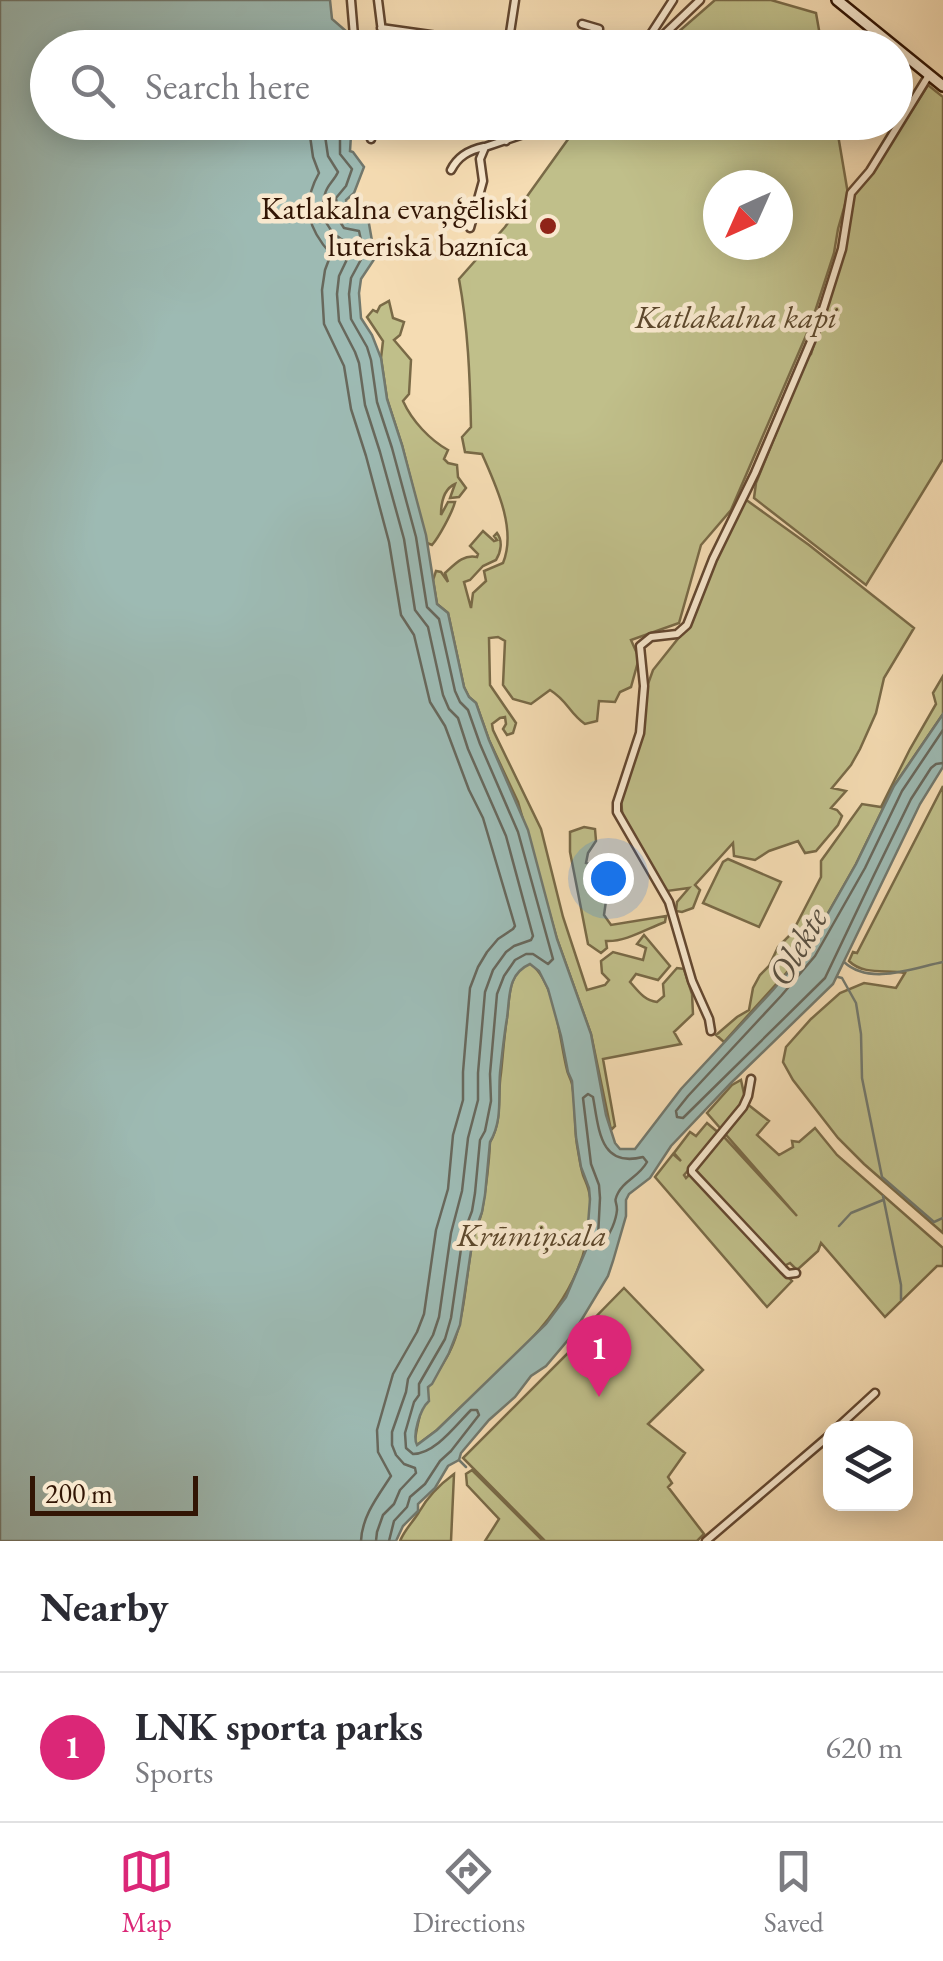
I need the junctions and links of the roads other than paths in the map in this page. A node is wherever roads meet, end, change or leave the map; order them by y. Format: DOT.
graph roads {
  1 [pos="350,0"];
  2 [pos="378,0"];
  3 [pos="515,0"];
  4 [pos="673,0"];
  5 [pos="700,0"];
  6 [pos="837,0"];
  7 [pos="582,24"];
  8 [pos="382,28"];
  9 [pos="353,30"];
  10 [pos="396,30"];
  11 [pos="510,30"];
  12 [pos="598,30"];
  13 [pos="654,30"];
  14 [pos="669,30"];
  15 [pos="874,30"];
  16 [pos="913,62"];
  17 [pos="929,75"];
  18 [pos="943,86"];
  19 [pos="913,101"];
  20 [pos="889,140"];
  21 [pos="506,141"];
  22 [pos="485,147"];
  23 [pos="451,170"];
  24 [pos="470,228"];
  25 [pos="711,1031"];
  26 [pos="751,1079"];
  27 [pos="796,1274"];
  28 [pos="875,1394"];
  29 [pos="845,1421"];
  30 [pos="823,1440"];
  31 [pos="706,1541"];
  1 -- 9 [label="street"];
  2 -- 8 [label="street"];
  3 -- 11 [label="street"];
  4 -- 13 [label="street"];
  5 -- 14 [label="street"];
  6 -- 15 [label="main road"];
  7 -- 12 [label="street"];
  8 -- 10 [label="street"];
  16 -- 17 [label="main road"];
  17 -- 18 [label="main road"];
  17 -- 19 [label="street"];
  20 -- 25 [label="street"];
  21 -- 22 [label="street"];
  22 -- 23 [label="street"];
  22 -- 24 [label="street"];
  26 -- 27 [label="street"];
  28 -- 29 [label="street"];
  30 -- 31 [label="street"];
}
